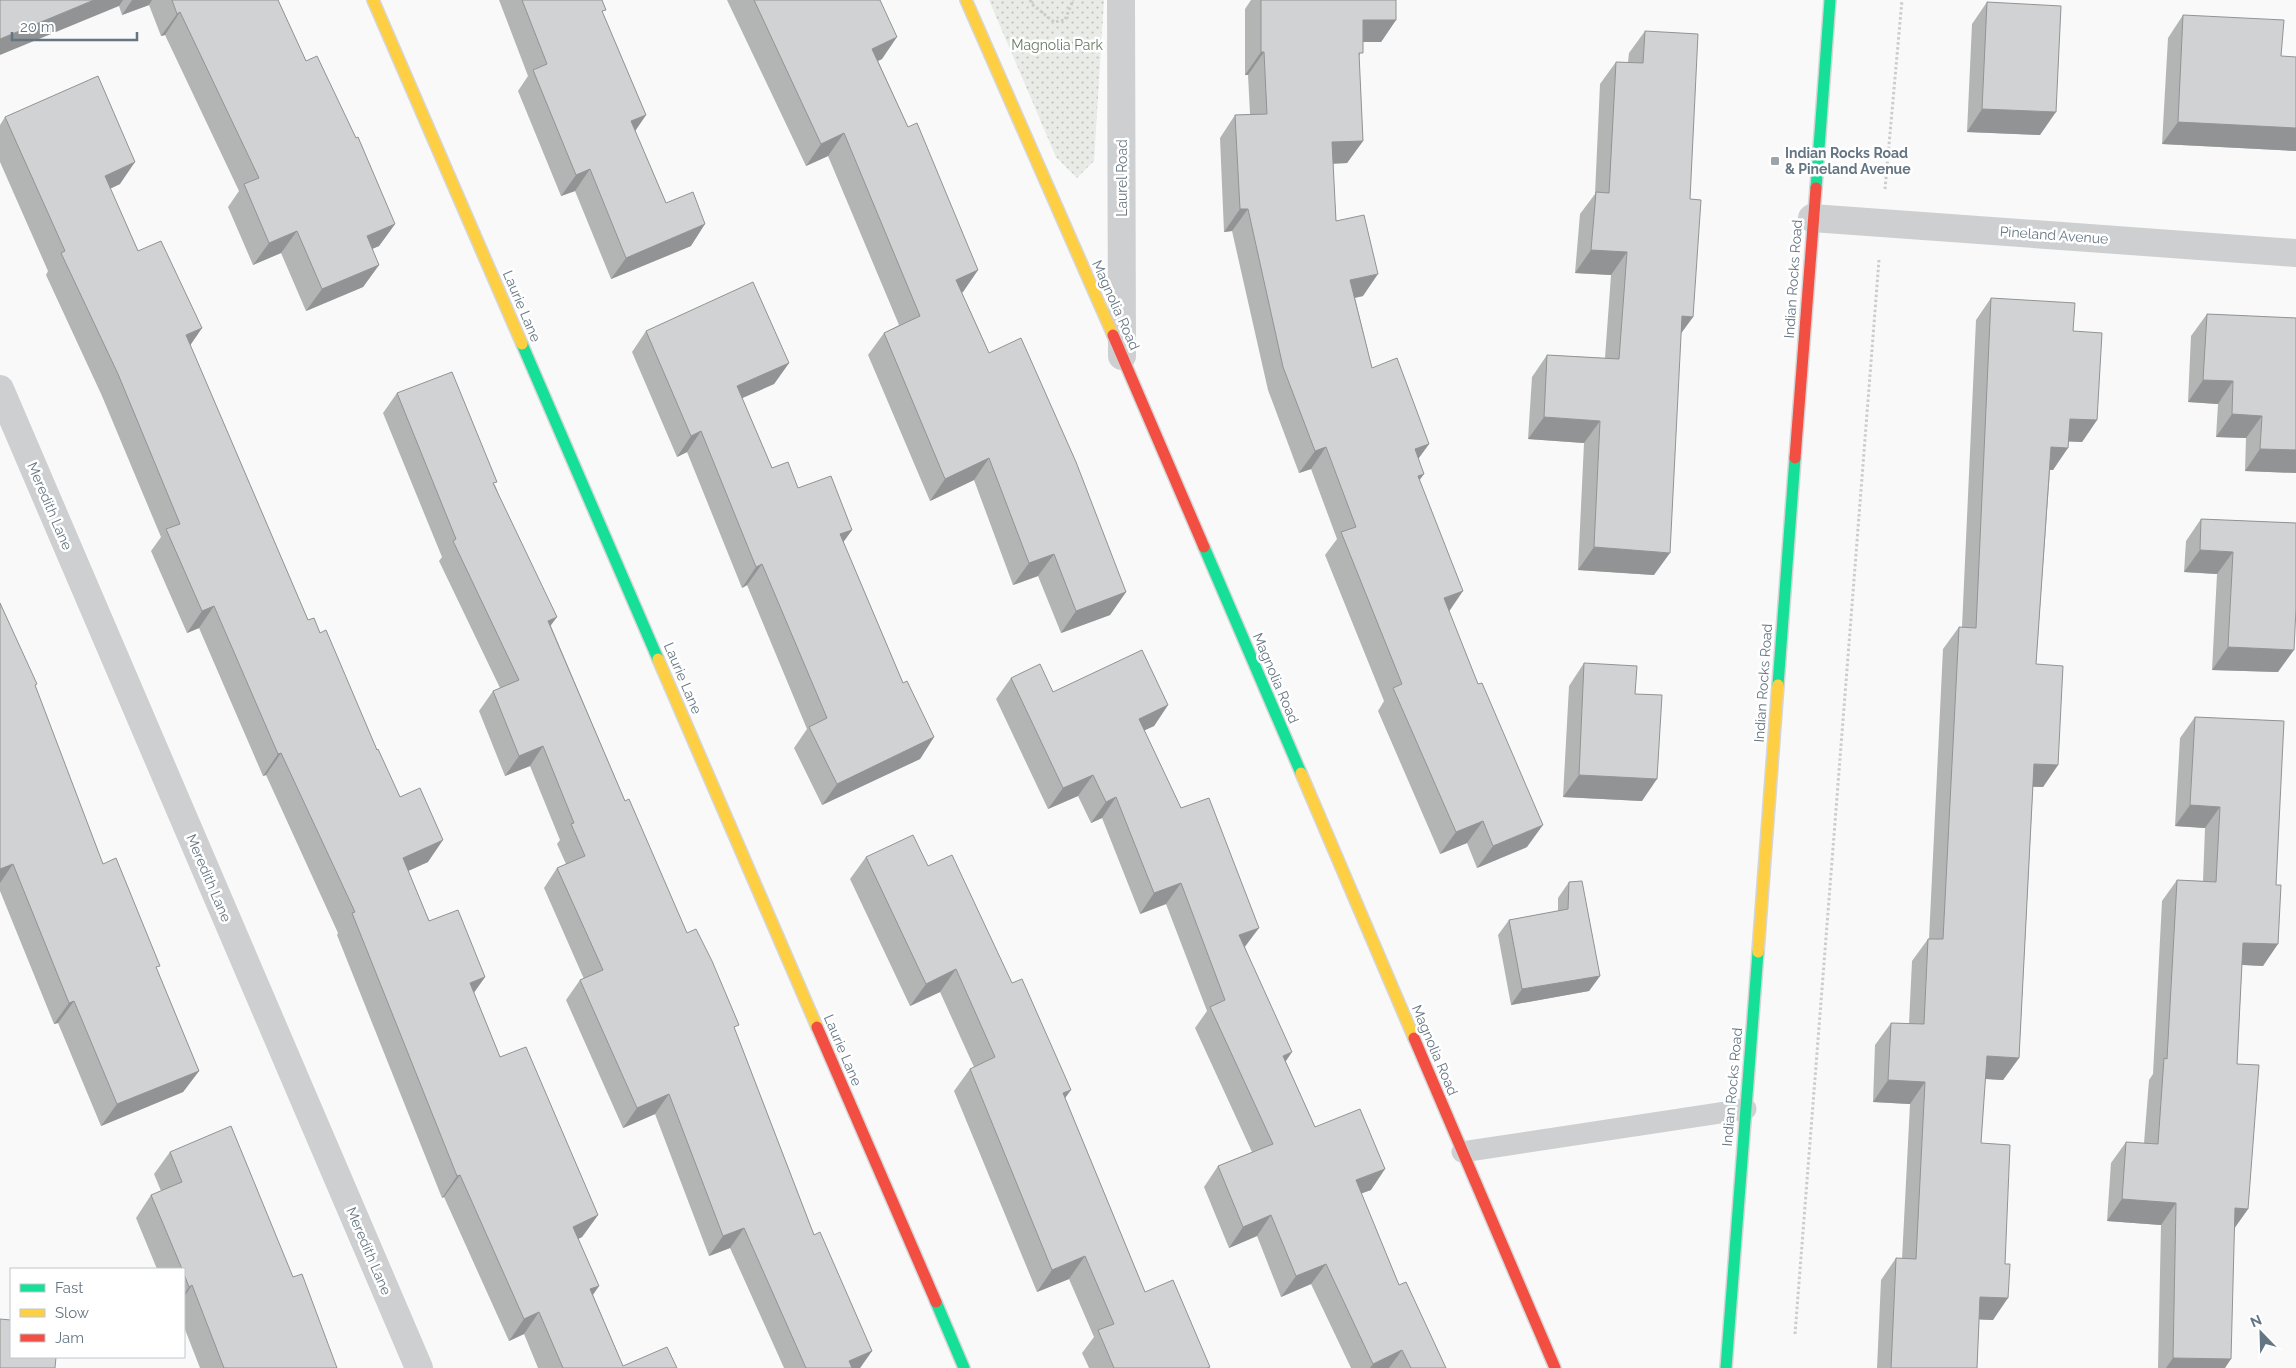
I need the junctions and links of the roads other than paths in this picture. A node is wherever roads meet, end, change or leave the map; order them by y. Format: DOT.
graph roads {
  1 [pos="373,0"];
  2 [pos="966,0"];
  3 [pos="1121,0"];
  4 [pos="1830,0"];
  5 [pos="1812,218"];
  6 [pos="2296,253"];
  7 [pos="1122,356"];
  8 [pos="0,389"];
  9 [pos="1746,1109"];
  10 [pos="1462,1152"];
  11 [pos="419,1368"];
  12 [pos="964,1368"];
  13 [pos="1555,1368"];
  14 [pos="1726,1368"];
  1 -- 12 [label="street, Laurie Lane"];
  2 -- 7 [label="street, Magnolia Road"];
  3 -- 7 [label="street, Laurel Road"];
  4 -- 5 [label="street, Indian Rocks Road"];
  5 -- 6 [label="street, Pineland Avenue"];
  5 -- 9 [label="street, Indian Rocks Road"];
  7 -- 10 [label="street, Magnolia Road"];
  8 -- 11 [label="street, Meredith Lane"];
  9 -- 10 [label="lane"];
  9 -- 14 [label="street, Indian Rocks Road"];
  10 -- 13 [label="street, Magnolia Road"];
}
